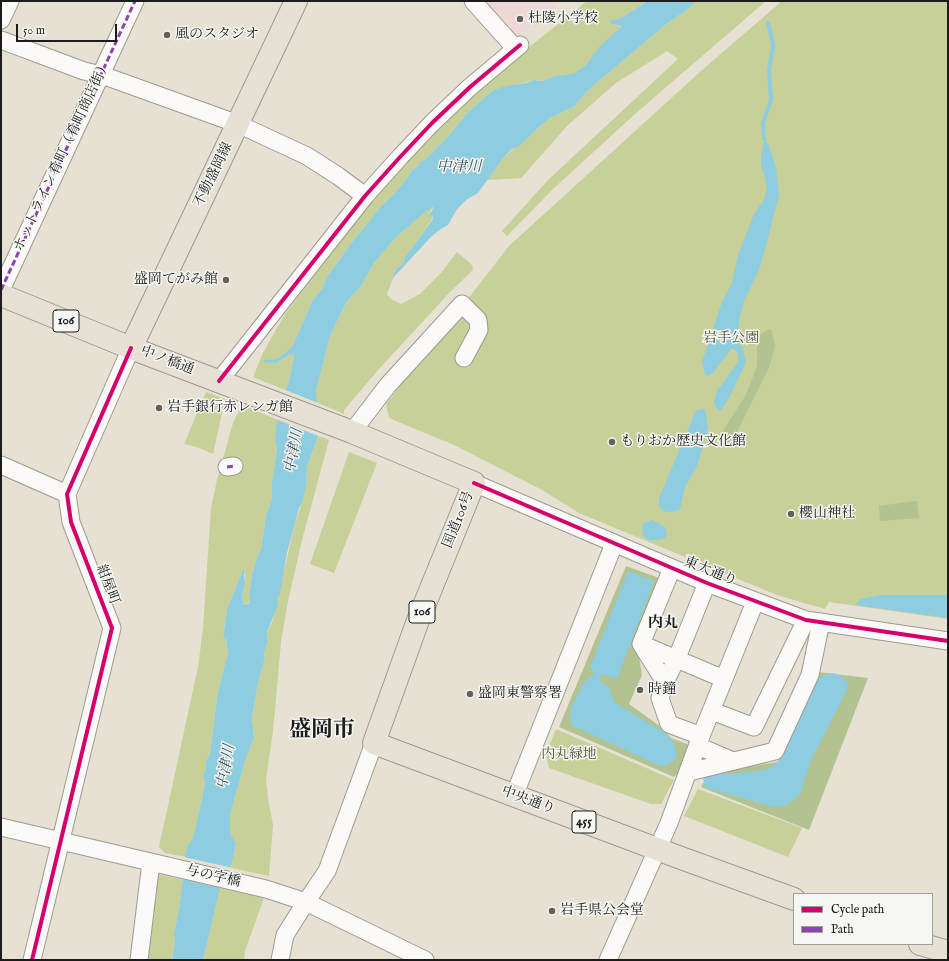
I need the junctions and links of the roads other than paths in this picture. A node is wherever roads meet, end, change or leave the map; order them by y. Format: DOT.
graph roads {
  1 [pos="10,1"];
  2 [pos="135,1"];
  3 [pos="296,1"];
  4 [pos="473,1"];
  5 [pos="1,20"];
  6 [pos="1,40"];
  7 [pos="102,75"];
  8 [pos="238,124"];
  9 [pos="365,196"];
  10 [pos="1,290"];
  11 [pos="1,295"];
  12 [pos="131,348"];
  13 [pos="464,358"];
  14 [pos="219,381"];
  15 [pos="245,391"];
  16 [pos="345,430"];
  17 [pos="1,465"];
  18 [pos="474,483"];
  19 [pos="67,494"];
  20 [pos="614,544"];
  21 [pos="672,568"];
  22 [pos="707,583"];
  23 [pos="756,602"];
  24 [pos="814,621"];
  25 [pos="948,641"];
  26 [pos="641,644"];
  27 [pos="676,660"];
  28 [pos="724,679"];
  29 [pos="665,682"];
  30 [pos="712,711"];
  31 [pos="699,741"];
  32 [pos="374,743"];
  33 [pos="733,761"];
  34 [pos="689,772"];
  35 [pos="514,796"];
  36 [pos="1,827"];
  37 [pos="62,840"];
  38 [pos="657,850"];
  39 [pos="156,864"];
  40 [pos="793,899"];
  41 [pos="306,902"];
  42 [pos="924,945"];
  43 [pos="948,952"];
  44 [pos="32,960"];
  45 [pos="139,960"];
  46 [pos="280,960"];
  47 [pos="425,960"];
  48 [pos="608,960"];
  1 -- 5 [label="street"];
  2 -- 7 [label="street, ホットライン肴町（肴町商店街）"];
  3 -- 8 [label="main road, 不動盛岡線"];
  4 -- 9 [label="street"];
  6 -- 7 [label="street"];
  7 -- 8 [label="street"];
  7 -- 10 [label="street, ホットライン肴町（肴町商店街）"];
  8 -- 9 [label="street"];
  8 -- 12 [label="main road, 不動盛岡線"];
  9 -- 14 [label="street"];
  11 -- 12 [label="main road, 中ノ橋通 / 106"];
  12 -- 14 [label="main road, 中ノ橋通 / 106"];
  12 -- 19 [label="street"];
  13 -- 16 [label="street"];
  14 -- 15 [label="main road, 中ノ橋通 / 106"];
  15 -- 16 [label="main road, 国道106号 / 106"];
  16 -- 18 [label="main road, 国道106号 / 106"];
  17 -- 19 [label="street"];
  18 -- 20 [label="street, 東大通り"];
  18 -- 32 [label="main road, 国道106号 / 106"];
  19 -- 37 [label="street, 紺屋町"];
  20 -- 21 [label="street, 東大通り"];
  20 -- 35 [label="street"];
  21 -- 22 [label="street, 東大通り"];
  21 -- 26 [label="street"];
  22 -- 23 [label="street, 東大通り"];
  22 -- 27 [label="street"];
  23 -- 24 [label="street, 東大通り"];
  23 -- 28 [label="street"];
  24 -- 25 [label="street, 東大通り"];
  24 -- 30 [label="street"];
  24 -- 33 [label="street"];
  26 -- 27 [label="street"];
  26 -- 29 [label="street"];
  27 -- 28 [label="street"];
  27 -- 29 [label="street"];
  28 -- 30 [label="street"];
  29 -- 31 [label="street"];
  30 -- 31 [label="street"];
  31 -- 33 [label="street"];
  31 -- 34 [label="street"];
  32 -- 35 [label="main road, 中央通り / 455"];
  32 -- 41 [label="street"];
  33 -- 34 [label="street"];
  34 -- 38 [label="street"];
  35 -- 38 [label="main road, 中央通り / 455"];
  36 -- 37 [label="street, 与の字橋"];
  37 -- 39 [label="street, 与の字橋"];
  37 -- 44 [label="street, 紺屋町"];
  38 -- 40 [label="main road, 中央通り / 455"];
  38 -- 48 [label="street"];
  39 -- 41 [label="street, 与の字橋"];
  39 -- 45 [label="street"];
  41 -- 46 [label="street"];
  41 -- 47 [label="street, 与の字橋"];
  42 -- 43 [label="main road"];
}
